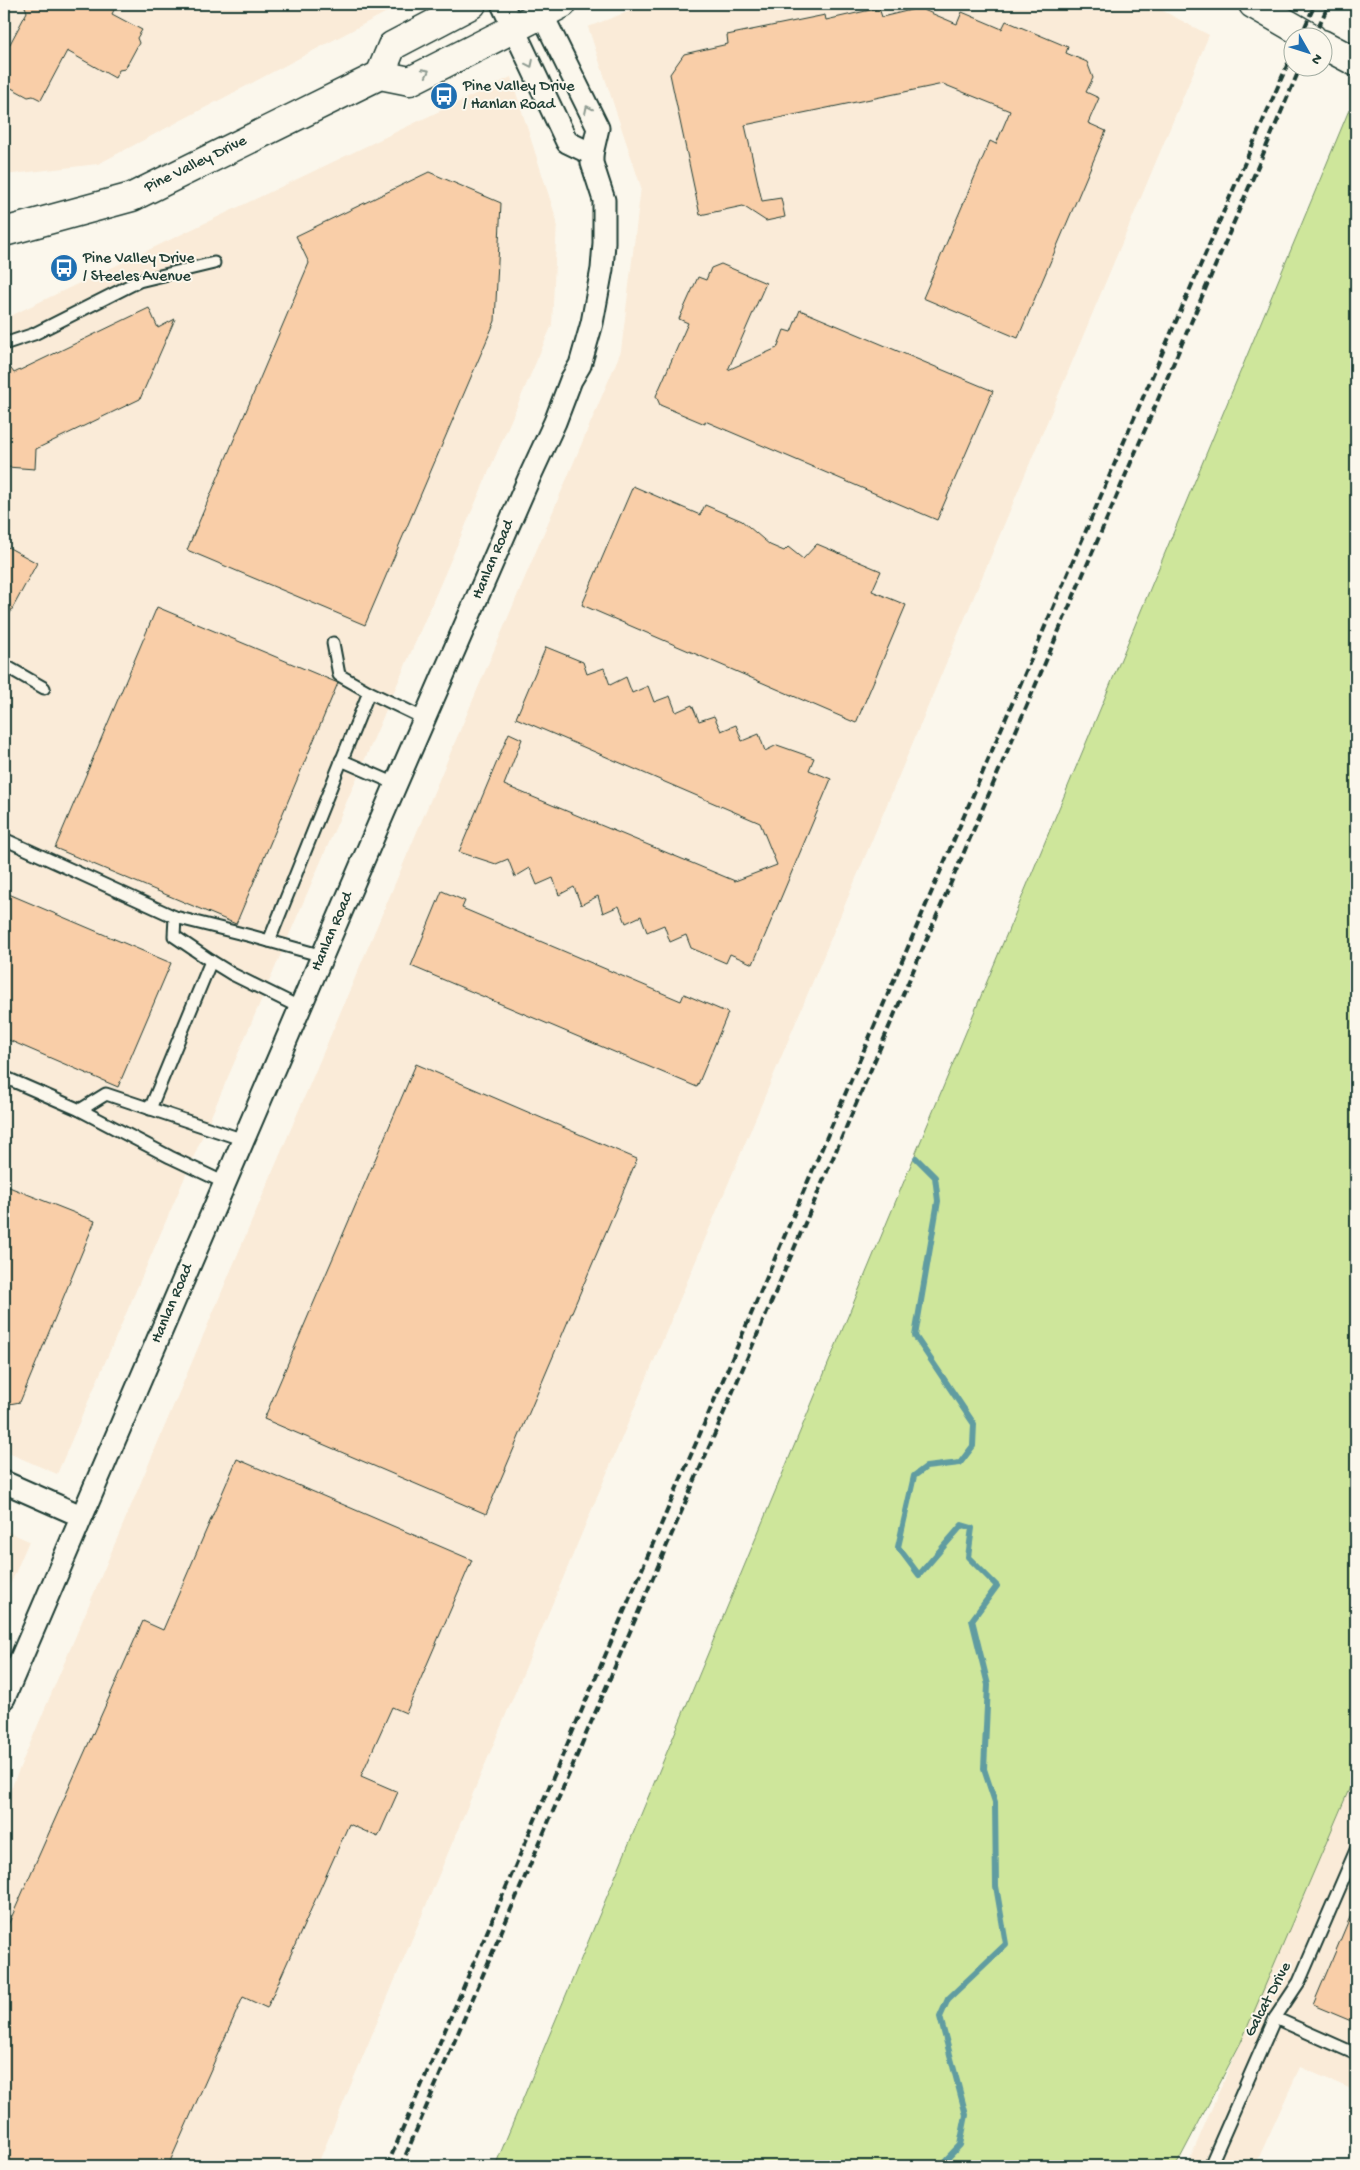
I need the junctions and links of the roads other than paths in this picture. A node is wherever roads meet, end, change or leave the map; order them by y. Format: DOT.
graph roads {
  1 [pos="472,4"];
  2 [pos="502,4"];
  3 [pos="1253,4"];
  4 [pos="546,7"];
  5 [pos="1295,28"];
  6 [pos="512,29"];
  7 [pos="1332,49"];
  8 [pos="1356,62"];
  9 [pos="380,75"];
  10 [pos="592,154"];
  11 [pos="4,232"];
  12 [pos="214,263"];
  13 [pos="4,344"];
  14 [pos="332,643"];
  15 [pos="4,665"];
  16 [pos="44,688"];
  17 [pos="369,692"];
  18 [pos="425,719"];
  19 [pos="341,760"];
  20 [pos="396,784"];
  21 [pos="4,839"];
  22 [pos="175,917"];
  23 [pos="269,941"];
  24 [pos="323,956"];
  25 [pos="211,961"];
  26 [pos="301,1008"];
  27 [pos="4,1077"];
  28 [pos="150,1109"];
  29 [pos="80,1110"];
  30 [pos="244,1140"];
  31 [pos="225,1183"];
  32 [pos="4,1482"];
  33 [pos="82,1516"];
  34 [pos="4,1698"];
  35 [pos="1356,1850"];
  36 [pos="1275,2018"];
  37 [pos="1356,2054"];
  38 [pos="1210,2166"];
  1 -- 9 [label="main road"];
  2 -- 6 [label="street"];
  3 -- 5 [label="main road"];
  4 -- 6 [label="main road"];
  10 -- 4 [label="street, Hanlan Road, one-way"];
  9 -- 6 [label="main road, one-way"];
  6 -- 10 [label="street, one-way"];
  7 -- 8 [label="main road"];
  9 -- 11 [label="main road, Pine Valley Drive"];
  10 -- 18 [label="street, Hanlan Road"];
  12 -- 13 [label="lane"];
  14 -- 17 [label="lane"];
  15 -- 16 [label="lane"];
  17 -- 18 [label="lane"];
  17 -- 19 [label="lane"];
  18 -- 20 [label="street, Hanlan Road"];
  19 -- 20 [label="lane"];
  19 -- 23 [label="lane"];
  20 -- 24 [label="street, Hanlan Road"];
  21 -- 22 [label="lane"];
  22 -- 23 [label="lane"];
  22 -- 25 [label="lane"];
  23 -- 24 [label="lane"];
  24 -- 26 [label="street, Hanlan Road"];
  25 -- 26 [label="lane"];
  25 -- 28 [label="lane"];
  26 -- 30 [label="street, Hanlan Road"];
  27 -- 29 [label="lane"];
  28 -- 29 [label="lane"];
  28 -- 30 [label="lane"];
  29 -- 31 [label="lane"];
  30 -- 31 [label="street, Hanlan Road"];
  31 -- 33 [label="street, Hanlan Road"];
  32 -- 33 [label="street"];
  33 -- 34 [label="street, Hanlan Road"];
  35 -- 36 [label="lane, Galcat Drive"];
  36 -- 37 [label="lane"];
  36 -- 38 [label="lane, Galcat Drive"];
}
